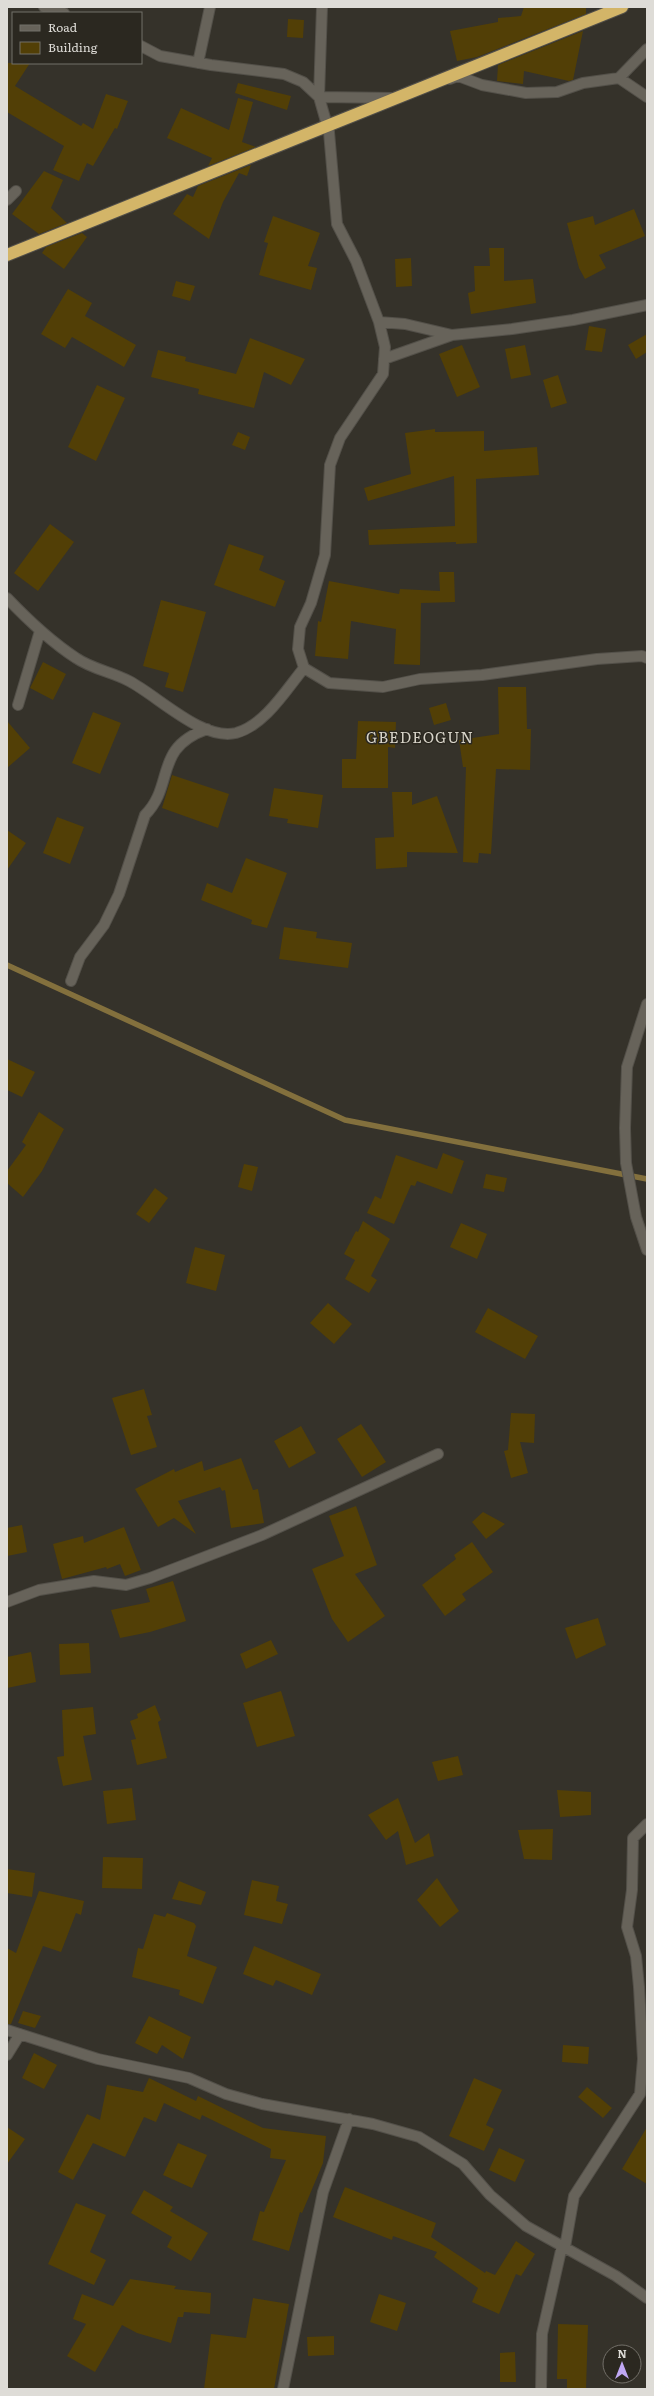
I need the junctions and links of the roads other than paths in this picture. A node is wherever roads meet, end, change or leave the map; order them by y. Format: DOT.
graph roads {
  1 [pos="44,7"];
  2 [pos="210,7"];
  3 [pos="322,7"];
  4 [pos="622,7"];
  5 [pos="61,12"];
  6 [pos="142,47"];
  7 [pos="647,49"];
  8 [pos="198,63"];
  9 [pos="619,78"];
  10 [pos="319,97"];
  11 [pos="647,97"];
  12 [pos="16,191"];
  13 [pos="7,200"];
  14 [pos="7,255"];
  15 [pos="647,305"];
  16 [pos="379,322"];
  17 [pos="452,335"];
  18 [pos="384,359"];
  19 [pos="7,598"];
  20 [pos="40,631"];
  21 [pos="647,658"];
  22 [pos="304,668"];
  23 [pos="18,705"];
  24 [pos="207,729"];
  25 [pos="70,981"];
  26 [pos="647,1004"];
  27 [pos="647,1250"];
  28 [pos="438,1454"];
  29 [pos="7,1602"];
  30 [pos="647,1824"];
  31 [pos="7,2030"];
  32 [pos="20,2034"];
  33 [pos="7,2055"];
  34 [pos="349,2119"];
  35 [pos="563,2247"];
  36 [pos="647,2298"];
  37 [pos="283,2389"];
  38 [pos="541,2389"];
  1 -- 5 [label="street"];
  2 -- 8 [label="street"];
  3 -- 10 [label="street"];
  4 -- 14 [label="highway"];
  6 -- 8 [label="street"];
  7 -- 9 [label="street"];
  8 -- 10 [label="street"];
  9 -- 10 [label="street"];
  9 -- 11 [label="street"];
  10 -- 16 [label="street"];
  12 -- 13 [label="street"];
  15 -- 17 [label="street"];
  16 -- 17 [label="street"];
  16 -- 18 [label="street"];
  17 -- 18 [label="street"];
  18 -- 22 [label="street"];
  19 -- 20 [label="street"];
  20 -- 23 [label="street"];
  20 -- 24 [label="street"];
  21 -- 22 [label="street"];
  22 -- 24 [label="street"];
  24 -- 25 [label="street"];
  26 -- 27 [label="street"];
  28 -- 29 [label="street"];
  30 -- 35 [label="street"];
  31 -- 32 [label="street"];
  32 -- 33 [label="street"];
  32 -- 34 [label="street"];
  34 -- 35 [label="street"];
  34 -- 37 [label="street"];
  35 -- 36 [label="street"];
  35 -- 38 [label="street"];
}
